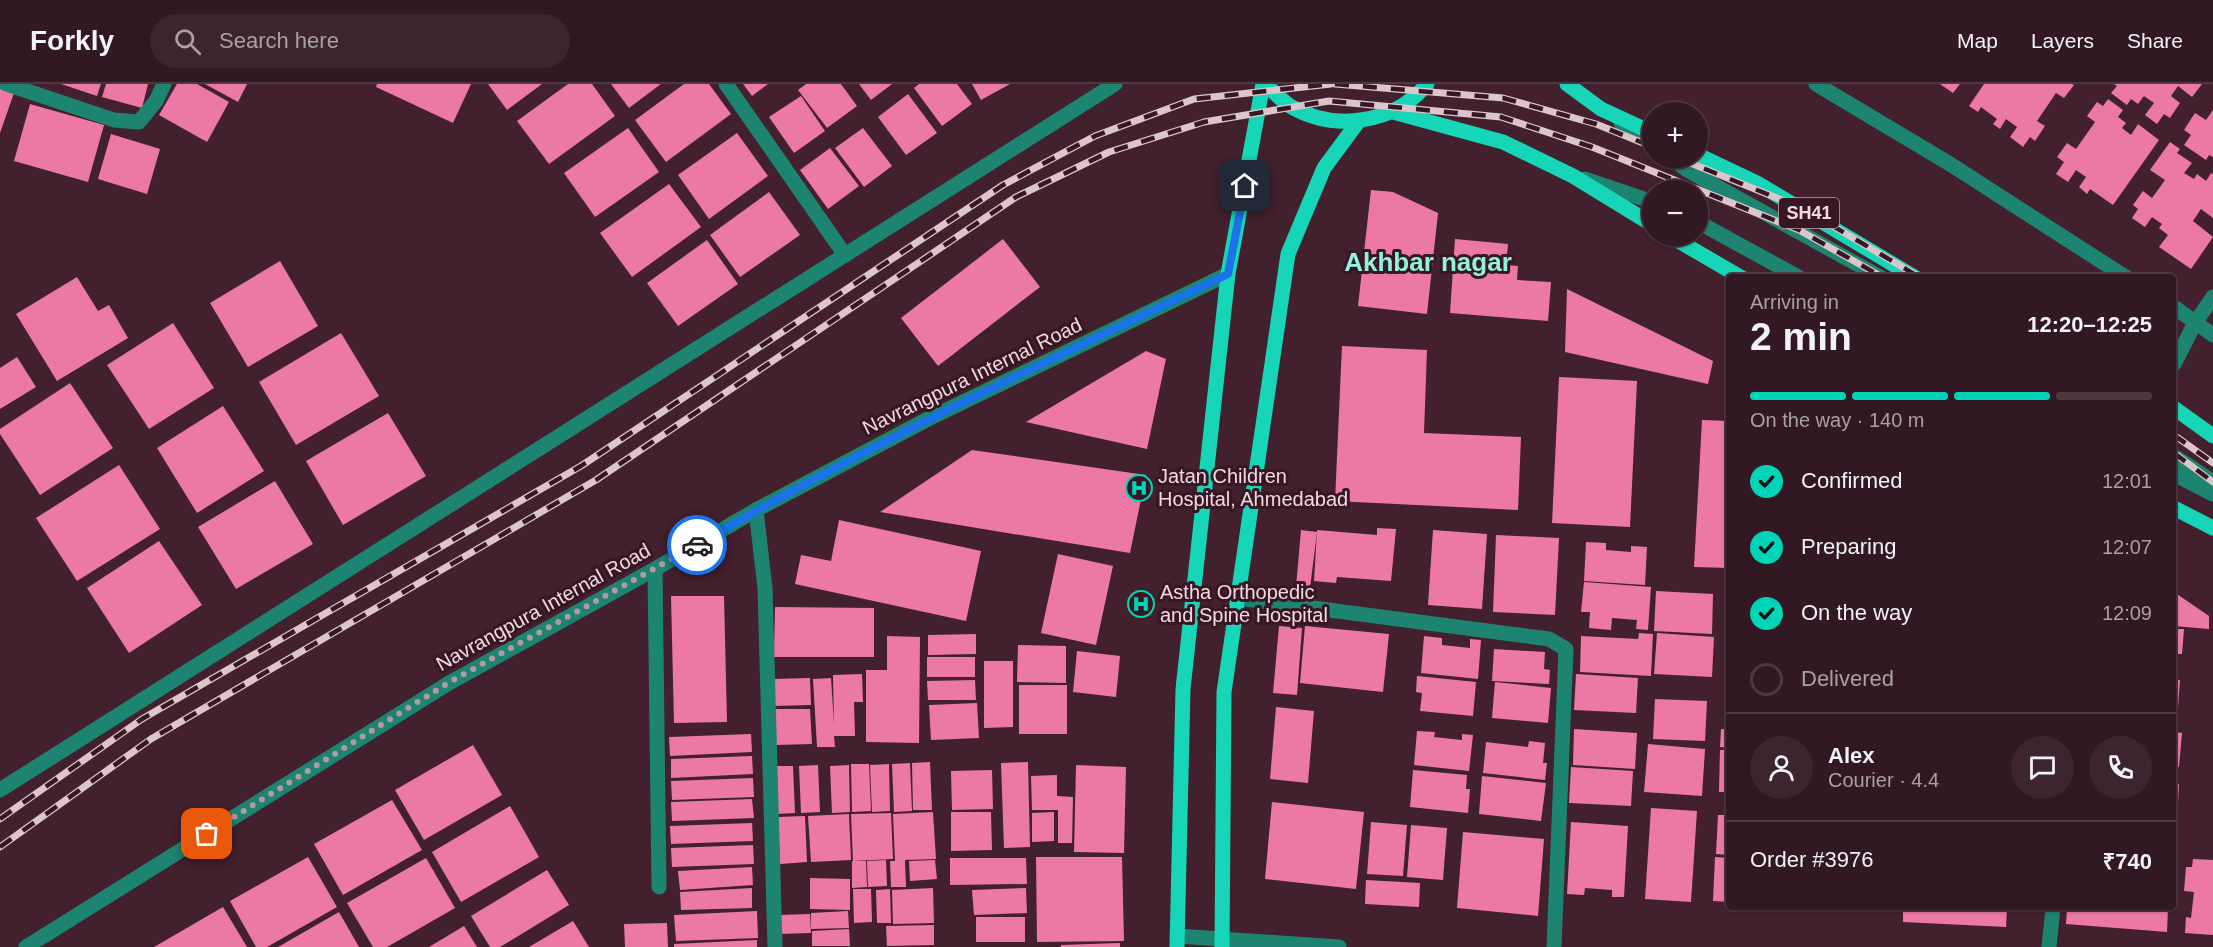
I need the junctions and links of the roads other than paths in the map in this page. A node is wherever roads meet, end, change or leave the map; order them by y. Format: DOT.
graph roads {
  1 [pos="6,84"];
  2 [pos="164,84"];
  3 [pos="726,84"];
  4 [pos="1115,84"];
  5 [pos="1264,84"];
  6 [pos="1427,84"];
  7 [pos="1567,84"];
  8 [pos="1816,84"];
  9 [pos="1602,109"];
  10 [pos="1393,112"];
  11 [pos="1358,122"];
  12 [pos="1642,128"];
  13 [pos="1642,138"];
  14 [pos="1708,160"];
  15 [pos="1685,168"];
  16 [pos="1573,176"];
  17 [pos="1642,198"];
  18 [pos="1642,218"];
  19 [pos="1708,227"];
  20 [pos="1687,246"];
  21 [pos="845,255"];
  22 [pos="1228,274"];
  23 [pos="1735,274"];
  24 [pos="1793,274"];
  25 [pos="1875,274"];
  26 [pos="1909,274"];
  27 [pos="2121,274"];
  28 [pos="2213,297"];
  29 [pos="2176,309"];
  30 [pos="2195,323"];
  31 [pos="2213,335"];
  32 [pos="2176,360"];
  33 [pos="2176,409"];
  34 [pos="2213,436"];
  35 [pos="2176,457"];
  36 [pos="2176,475"];
  37 [pos="2213,482"];
  38 [pos="2213,494"];
  39 [pos="2176,509"];
  40 [pos="756,510"];
  41 [pos="2213,528"];
  42 [pos="655,569"];
  43 [pos="1238,598"];
  44 [pos="0,790"];
  45 [pos="658,887"];
  46 [pos="2054,910"];
  47 [pos="1177,942"];
  48 [pos="1222,943"];
  49 [pos="26,947"];
  50 [pos="775,947"];
  51 [pos="1339,947"];
  52 [pos="1554,947"];
  53 [pos="2049,947"];
  1 -- 2 [label="street"];
  3 -- 21 [label="street"];
  4 -- 21 [label="street"];
  5 -- 11 [label="main road"];
  5 -- 22 [label="main road"];
  6 -- 10 [label="main road"];
  7 -- 9 [label="main road"];
  8 -- 27 [label="street"];
  9 -- 12 [label="main road"];
  9 -- 13 [label="street"];
  10 -- 11 [label="main road"];
  10 -- 16 [label="main road"];
  11 -- 43 [label="main road"];
  14 -- 26 [label="main road, SH41"];
  15 -- 25 [label="street"];
  16 -- 17 [label="street"];
  16 -- 18 [label="main road"];
  19 -- 24 [label="street"];
  20 -- 23 [label="main road"];
  21 -- 44 [label="street"];
  22 -- 40 [label="street, Navrangpura Internal Road"];
  22 -- 47 [label="main road"];
  28 -- 30 [label="street"];
  29 -- 30 [label="street"];
  30 -- 31 [label="street"];
  30 -- 32 [label="street"];
  33 -- 34 [label="main road"];
  35 -- 37 [label="street"];
  36 -- 38 [label="street"];
  39 -- 41 [label="main road"];
  40 -- 42 [label="street, Navrangpura Internal Road"];
  40 -- 50 [label="street"];
  42 -- 45 [label="street"];
  42 -- 49 [label="street, Navrangpura Internal Road"];
  43 -- 48 [label="main road"];
  43 -- 52 [label="street"];
  46 -- 53 [label="street"];
  47 -- 48 [label="street"];
  48 -- 51 [label="street"];
}
